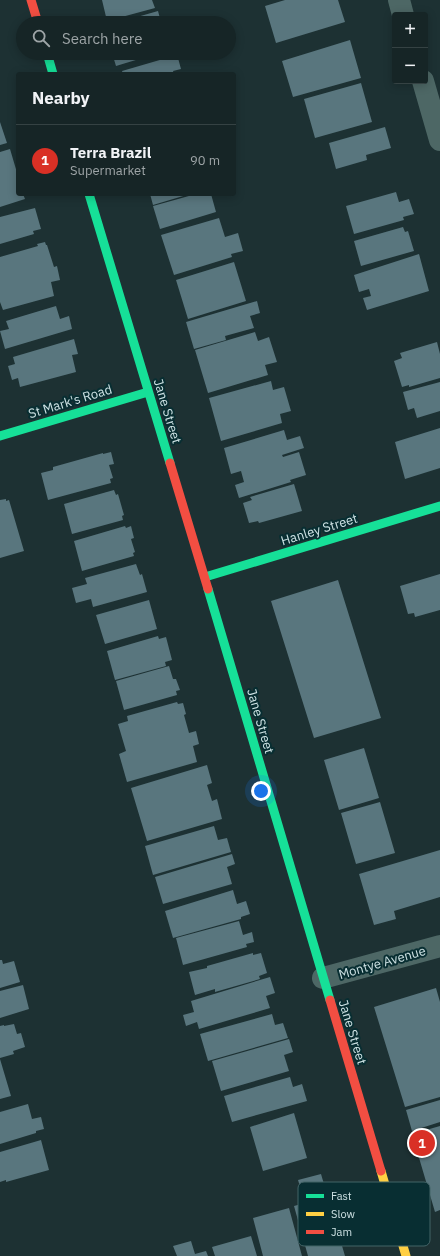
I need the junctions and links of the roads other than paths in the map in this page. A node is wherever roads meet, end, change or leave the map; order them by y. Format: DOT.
graph roads {
  1 [pos="31,0"];
  2 [pos="399,0"];
  3 [pos="402,12"];
  4 [pos="36,16"];
  5 [pos="49,60"];
  6 [pos="52,72"];
  7 [pos="424,84"];
  8 [pos="440,140"];
  9 [pos="90,196"];
  10 [pos="148,392"];
  11 [pos="0,436"];
  12 [pos="440,506"];
  13 [pos="205,577"];
  14 [pos="440,946"];
  15 [pos="323,978"];
  16 [pos="384,1182"];
  17 [pos="403,1246"];
  18 [pos="406,1256"];
  1 -- 4 [label="main road"];
  2 -- 3 [label="street"];
  5 -- 6 [label="main road"];
  7 -- 8 [label="street"];
  9 -- 10 [label="main road, Jane Street"];
  10 -- 11 [label="main road, St Mark's Road"];
  10 -- 13 [label="main road, Jane Street"];
  12 -- 13 [label="main road, Hanley Street"];
  13 -- 15 [label="main road, Jane Street"];
  14 -- 15 [label="street, Montye Avenue"];
  15 -- 16 [label="main road, Jane Street"];
  17 -- 18 [label="main road, Jane Street"];
}
